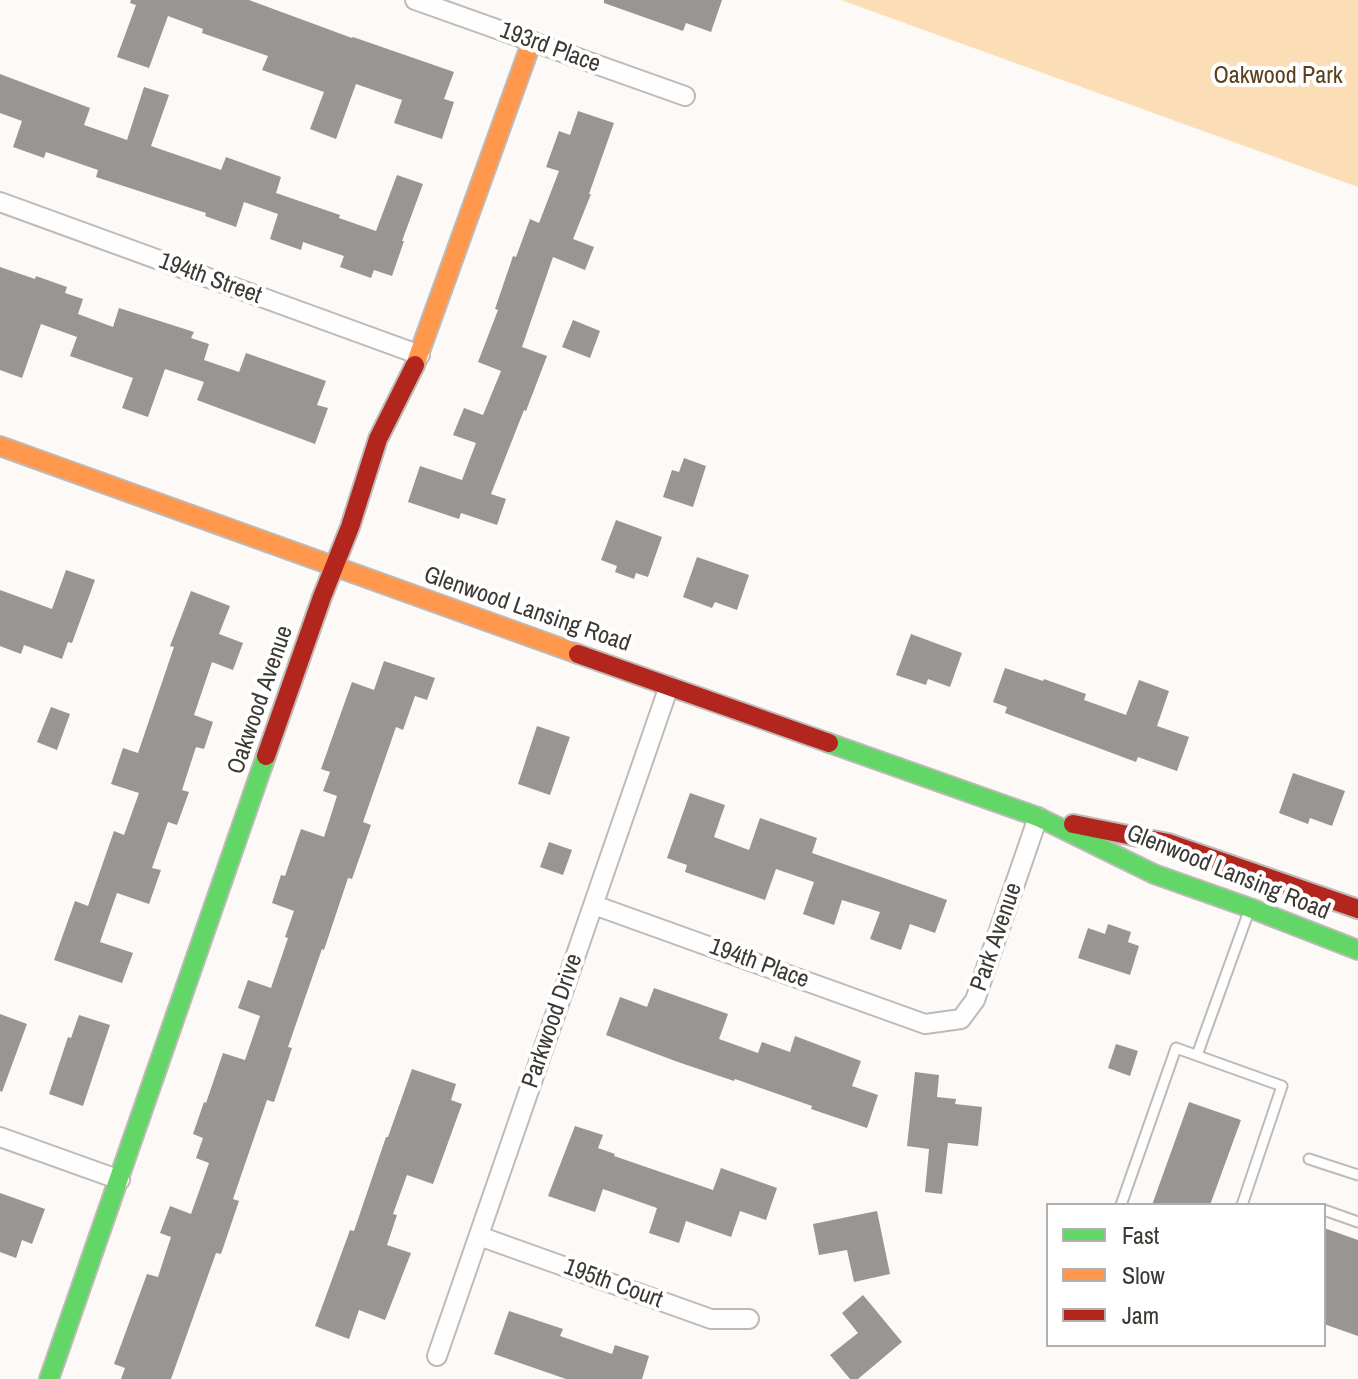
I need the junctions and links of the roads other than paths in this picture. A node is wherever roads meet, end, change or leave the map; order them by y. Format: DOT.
graph roads {
  1 [pos="415,0"];
  2 [pos="532,41"];
  3 [pos="685,96"];
  4 [pos="0,202"];
  5 [pos="420,355"];
  6 [pos="0,446"];
  7 [pos="334,565"];
  8 [pos="669,686"];
  9 [pos="1038,817"];
  10 [pos="594,905"];
  11 [pos="1250,908"];
  12 [pos="1358,909"];
  13 [pos="1358,950"];
  14 [pos="925,1024"];
  15 [pos="1197,1055"];
  16 [pos="0,1137"];
  17 [pos="1309,1159"];
  18 [pos="1358,1175"];
  19 [pos="120,1180"];
  20 [pos="1122,1203"];
  21 [pos="1243,1203"];
  22 [pos="1326,1211"];
  23 [pos="1358,1222"];
  24 [pos="479,1236"];
  25 [pos="749,1319"];
  26 [pos="437,1356"];
  27 [pos="49,1379"];
  1 -- 2 [label="street, 193rd Place"];
  2 -- 3 [label="street, 193rd Place"];
  2 -- 5 [label="main road, Oakwood Avenue"];
  4 -- 5 [label="street, 194th Street"];
  5 -- 7 [label="main road, Oakwood Avenue"];
  6 -- 7 [label="main road, Glenwood Lansing Road"];
  7 -- 8 [label="main road, Glenwood Lansing Road"];
  7 -- 19 [label="main road, Oakwood Avenue"];
  8 -- 9 [label="main road, Glenwood Lansing Road"];
  8 -- 10 [label="street, Parkwood Drive"];
  9 -- 11 [label="main road, Glenwood Lansing Road"];
  9 -- 12 [label="main road, Glenwood Lansing Road"];
  9 -- 14 [label="street, Park Avenue"];
  10 -- 14 [label="street, 194th Place"];
  10 -- 24 [label="street, Parkwood Drive"];
  11 -- 13 [label="main road, Glenwood Lansing Road"];
  11 -- 15 [label="lane"];
  15 -- 20 [label="lane"];
  15 -- 21 [label="lane"];
  16 -- 19 [label="street"];
  17 -- 18 [label="lane"];
  19 -- 27 [label="main road, Oakwood Avenue"];
  22 -- 23 [label="lane"];
  24 -- 25 [label="street, 195th Court"];
  24 -- 26 [label="street, Parkwood Drive"];
}
